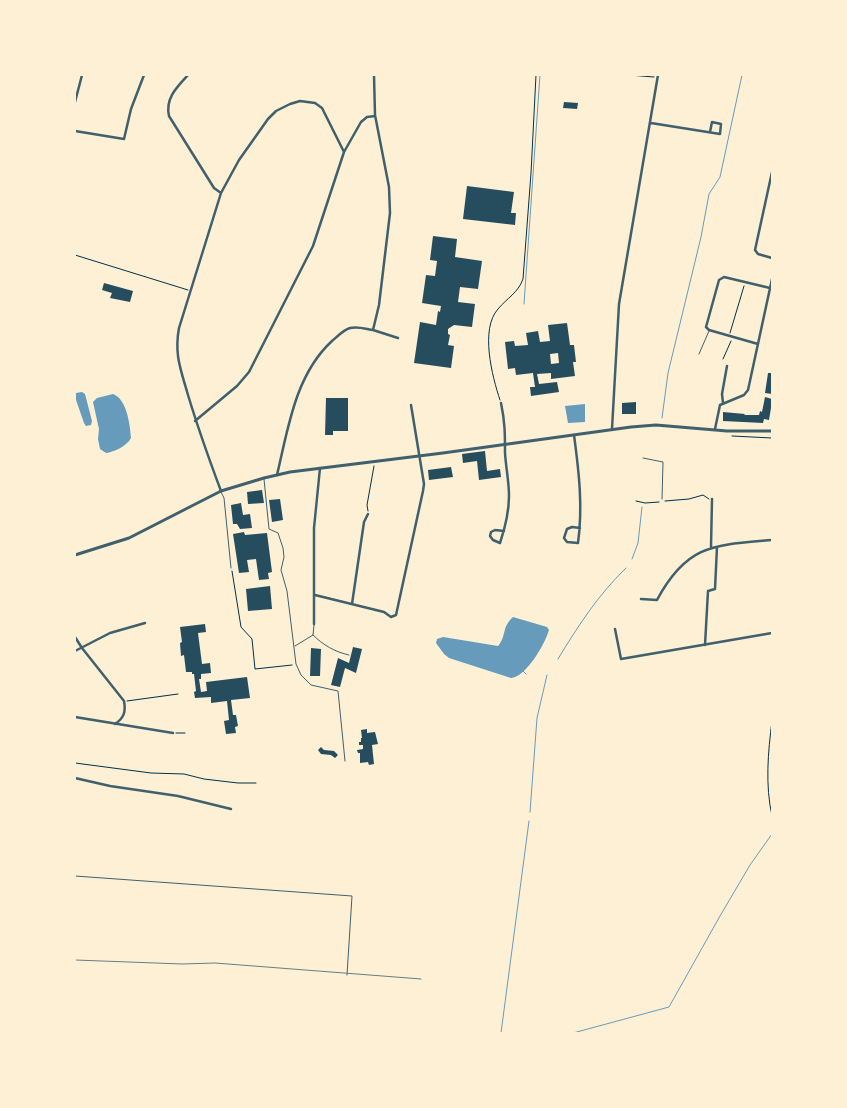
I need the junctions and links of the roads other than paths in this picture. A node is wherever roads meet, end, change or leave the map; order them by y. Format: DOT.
graph roads {
  1 [pos="82,75"];
  2 [pos="144,75"];
  3 [pos="188,75"];
  4 [pos="374,75"];
  5 [pos="658,76"];
  6 [pos="77,85"];
  7 [pos="75,102"];
  8 [pos="375,116"];
  9 [pos="651,123"];
  10 [pos="75,131"];
  11 [pos="710,132"];
  12 [pos="344,152"];
  13 [pos="772,172"];
  14 [pos="221,193"];
  15 [pos="772,258"];
  16 [pos="772,279"];
  17 [pos="770,288"];
  18 [pos="373,330"];
  19 [pos="709,330"];
  20 [pos="398,338"];
  21 [pos="758,344"];
  22 [pos="699,354"];
  23 [pos="727,366"];
  24 [pos="501,403"];
  25 [pos="723,403"];
  26 [pos="411,405"];
  27 [pos="195,421"];
  28 [pos="612,429"];
  29 [pos="715,430"];
  30 [pos="772,431"];
  31 [pos="574,435"];
  32 [pos="506,444"];
  33 [pos="419,456"];
  34 [pos="643,458"];
  35 [pos="320,468"];
  36 [pos="277,475"];
  37 [pos="264,478"];
  38 [pos="221,491"];
  39 [pos="662,499"];
  40 [pos="712,499"];
  41 [pos="368,514"];
  42 [pos="580,528"];
  43 [pos="504,531"];
  44 [pos="772,540"];
  45 [pos="717,546"];
  46 [pos="711,547"];
  47 [pos="75,555"];
  48 [pos="232,568"];
  49 [pos="315,595"];
  50 [pos="641,599"];
  51 [pos="352,604"];
  52 [pos="146,623"];
  53 [pos="314,624"];
  54 [pos="615,629"];
  55 [pos="772,633"];
  56 [pos="313,635"];
  57 [pos="75,637"];
  58 [pos="705,645"];
  59 [pos="294,646"];
  60 [pos="82,648"];
  61 [pos="75,651"];
  62 [pos="349,655"];
  63 [pos="75,717"];
  64 [pos="115,724"];
  65 [pos="173,733"];
  66 [pos="345,761"];
  67 [pos="75,778"];
  68 [pos="231,809"];
  69 [pos="75,876"];
  70 [pos="347,975"];
  1 -- 6 [label="street"];
  2 -- 10 [label="street"];
  3 -- 14 [label="street"];
  4 -- 8 [label="street"];
  5 -- 9 [label="street"];
  6 -- 7 [label="street"];
  8 -- 12 [label="street"];
  8 -- 18 [label="street"];
  9 -- 11 [label="street"];
  9 -- 28 [label="street"];
  11 -- 11 [label="street"];
  12 -- 14 [label="street"];
  12 -- 27 [label="street"];
  13 -- 15 [label="street"];
  14 -- 27 [label="street"];
  16 -- 17 [label="street"];
  17 -- 19 [label="street"];
  17 -- 21 [label="street"];
  18 -- 20 [label="street"];
  18 -- 36 [label="street"];
  19 -- 21 [label="street"];
  19 -- 22 [label="lane"];
  21 -- 25 [label="street"];
  23 -- 25 [label="street"];
  24 -- 32 [label="street"];
  25 -- 29 [label="street"];
  26 -- 33 [label="street"];
  27 -- 38 [label="street"];
  28 -- 29 [label="street"];
  28 -- 31 [label="street"];
  29 -- 30 [label="street"];
  31 -- 32 [label="street"];
  31 -- 42 [label="street"];
  32 -- 33 [label="street"];
  32 -- 43 [label="street"];
  33 -- 35 [label="street"];
  33 -- 51 [label="street"];
  34 -- 39 [label="lane"];
  35 -- 36 [label="street"];
  35 -- 49 [label="street"];
  36 -- 37 [label="street"];
  37 -- 38 [label="street"];
  37 -- 59 [label="lane"];
  38 -- 47 [label="street"];
  38 -- 48 [label="lane"];
  40 -- 46 [label="street"];
  41 -- 51 [label="street"];
  42 -- 42 [label="street"];
  43 -- 43 [label="street"];
  44 -- 45 [label="street"];
  45 -- 46 [label="street"];
  45 -- 58 [label="street"];
  46 -- 50 [label="street"];
  49 -- 51 [label="street"];
  49 -- 53 [label="street"];
  52 -- 60 [label="street"];
  53 -- 56 [label="lane"];
  54 -- 58 [label="street"];
  55 -- 58 [label="street"];
  56 -- 59 [label="lane"];
  56 -- 62 [label="lane"];
  57 -- 60 [label="street"];
  59 -- 66 [label="lane"];
  60 -- 61 [label="street"];
  60 -- 64 [label="street"];
  63 -- 64 [label="street"];
  64 -- 65 [label="street"];
  67 -- 68 [label="street"];
  69 -- 70 [label="lane"];
}
